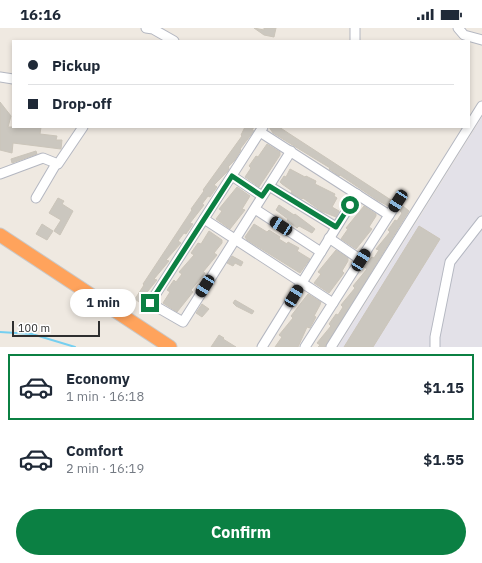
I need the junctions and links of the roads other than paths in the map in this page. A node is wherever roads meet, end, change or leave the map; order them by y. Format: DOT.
graph roads {
  1 [pos="146,28"];
  2 [pos="355,28"];
  3 [pos="458,28"];
  4 [pos="172,40"];
  5 [pos="355,40"];
  6 [pos="482,40"];
  7 [pos="0,77"];
  8 [pos="12,78"];
  9 [pos="482,106"];
  10 [pos="470,125"];
  11 [pos="82,128"];
  12 [pos="468,128"];
  13 [pos="261,129"];
  14 [pos="291,152"];
  15 [pos="56,164"];
  16 [pos="1,171"];
  17 [pos="232,176"];
  18 [pos="269,186"];
  19 [pos="357,194"];
  20 [pos="262,196"];
  21 [pos="36,198"];
  22 [pos="398,201"];
  23 [pos="255,209"];
  24 [pos="389,214"];
  25 [pos="204,219"];
  26 [pos="482,221"];
  27 [pos="336,227"];
  28 [pos="0,235"];
  29 [pos="329,238"];
  30 [pos="235,239"];
  31 [pos="321,252"];
  32 [pos="361,260"];
  33 [pos="302,283"];
  34 [pos="333,303"];
  35 [pos="170,347"];
  36 [pos="262,347"];
  37 [pos="306,347"];
  38 [pos="332,347"];
  39 [pos="435,347"];
  1 -- 4 [label="street"];
  2 -- 5 [label="street"];
  3 -- 6 [label="street"];
  7 -- 8 [label="street"];
  9 -- 10 [label="street"];
  11 -- 15 [label="street"];
  12 -- 38 [label="street"];
  13 -- 14 [label="street"];
  13 -- 17 [label="street"];
  14 -- 18 [label="street"];
  14 -- 19 [label="street"];
  15 -- 16 [label="street"];
  15 -- 21 [label="street"];
  17 -- 20 [label="street"];
  17 -- 25 [label="street"];
  18 -- 20 [label="street"];
  18 -- 27 [label="street"];
  19 -- 24 [label="street"];
  19 -- 27 [label="street"];
  20 -- 23 [label="street"];
  22 -- 24 [label="street"];
  23 -- 30 [label="street"];
  23 -- 31 [label="street"];
  24 -- 32 [label="street"];
  25 -- 30 [label="street"];
  25 -- 30 [label="street"];
  26 -- 39 [label="street"];
  27 -- 29 [label="street"];
  28 -- 35 [label="highway"];
  29 -- 31 [label="street"];
  29 -- 32 [label="street"];
  30 -- 33 [label="street"];
  31 -- 33 [label="street"];
  32 -- 34 [label="street"];
  33 -- 34 [label="street"];
  33 -- 36 [label="street"];
  34 -- 37 [label="street"];
}
